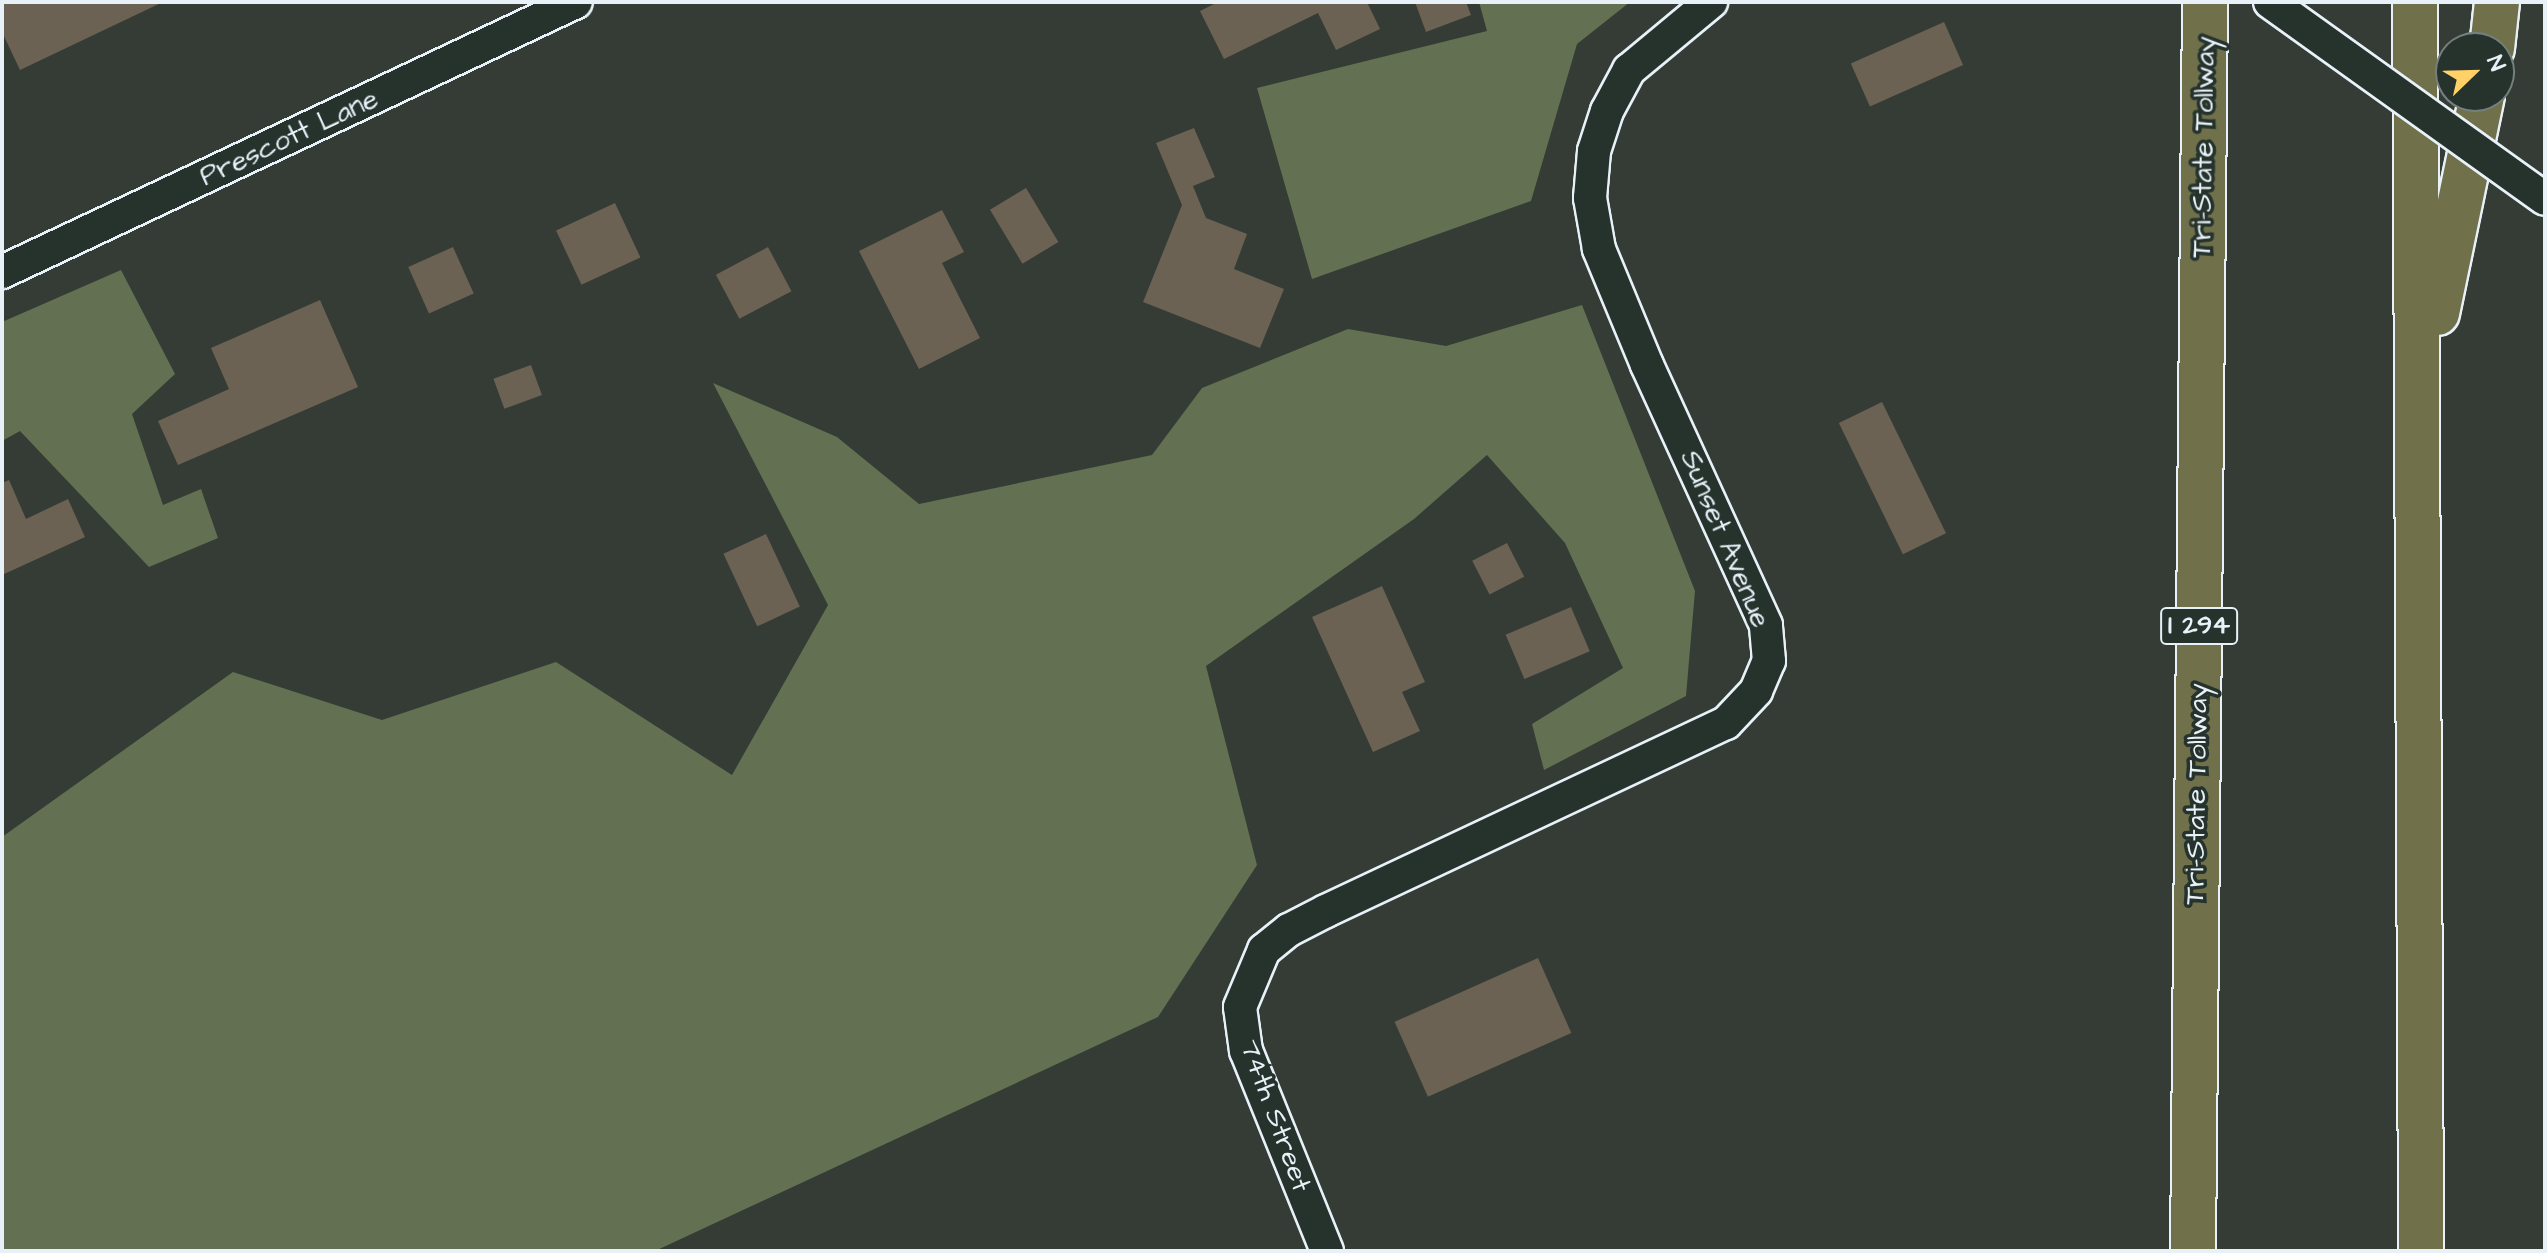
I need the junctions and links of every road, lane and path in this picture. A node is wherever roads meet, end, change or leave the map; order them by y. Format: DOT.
graph roads {
  1 [pos="576,2"];
  2 [pos="1711,2"];
  3 [pos="2205,2"];
  4 [pos="2270,2"];
  5 [pos="2415,2"];
  6 [pos="2497,2"];
  7 [pos="2494,32"];
  8 [pos="2479,112"];
  9 [pos="2545,199"];
  10 [pos="2,272"];
  11 [pos="2420,397"];
  12 [pos="1249,978"];
  13 [pos="1327,1251"];
  14 [pos="2193,1251"];
  15 [pos="2421,1251"];
  1 -- 10 [label="street, Prescott Lane"];
  2 -- 12 [label="street, Sunset Avenue"];
  3 -- 14 [label="highway, Tri-State Tollway / I 294"];
  4 -- 9 [label="street, bridge"];
  5 -- 11 [label="highway"];
  6 -- 7 [label="highway"];
  8 -- 11 [label="highway"];
  11 -- 15 [label="highway"];
  12 -- 13 [label="street, 74th Street"];
}
